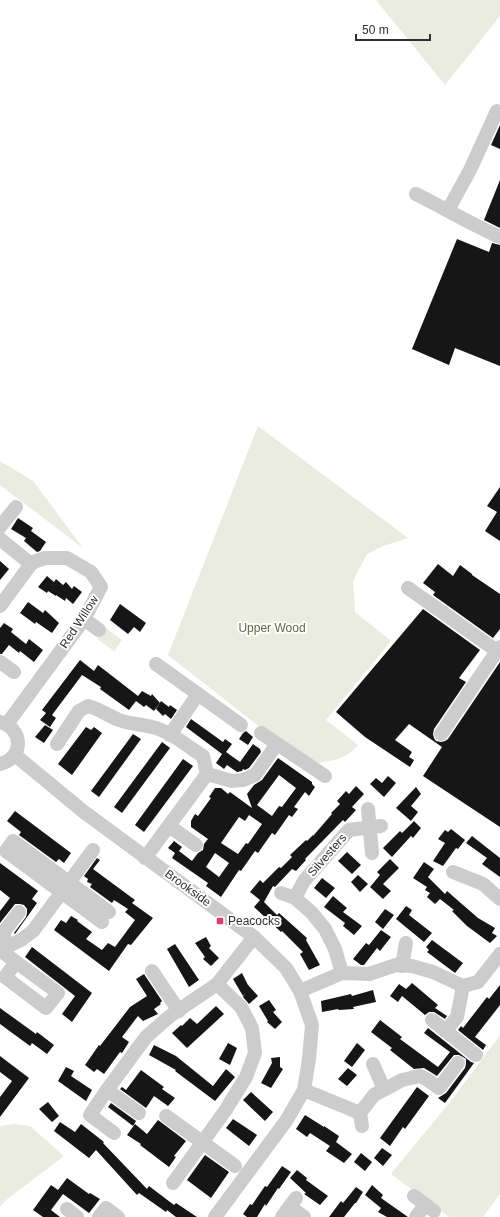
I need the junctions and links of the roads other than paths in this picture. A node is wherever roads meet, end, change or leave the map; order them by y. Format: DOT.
graph roads {
  1 [pos="497,111"];
  2 [pos="416,194"];
  3 [pos="448,210"];
  4 [pos="500,236"];
  5 [pos="16,507"];
  6 [pos="0,527"];
  7 [pos="0,539"];
  8 [pos="31,564"];
  9 [pos="408,588"];
  10 [pos="0,606"];
  11 [pos="84,619"];
  12 [pos="98,630"];
  13 [pos="499,649"];
  14 [pos="0,662"];
  15 [pos="156,664"];
  16 [pos="14,672"];
  17 [pos="198,694"];
  18 [pos="3,723"];
  19 [pos="241,725"];
  20 [pos="261,733"];
  21 [pos="170,734"];
  22 [pos="441,734"];
  23 [pos="57,744"];
  24 [pos="277,744"];
  25 [pos="15,755"];
  26 [pos="0,764"];
  27 [pos="207,774"];
  28 [pos="325,776"];
  29 [pos="368,809"];
  30 [pos="169,826"];
  31 [pos="376,827"];
  32 [pos="196,845"];
  33 [pos="93,850"];
  34 [pos="372,853"];
  35 [pos="145,858"];
  36 [pos="453,872"];
  37 [pos="65,887"];
  38 [pos="281,893"];
  39 [pos="295,898"];
  40 [pos="500,900"];
  41 [pos="19,912"];
  42 [pos="106,917"];
  43 [pos="8,926"];
  44 [pos="25,938"];
  45 [pos="254,938"];
  46 [pos="406,943"];
  47 [pos="2,949"];
  48 [pos="500,954"];
  49 [pos="16,962"];
  50 [pos="402,966"];
  51 [pos="152,971"];
  52 [pos="342,973"];
  53 [pos="217,984"];
  54 [pos="463,986"];
  55 [pos="300,991"];
  56 [pos="179,1011"];
  57 [pos="432,1020"];
  58 [pos="446,1031"];
  59 [pos="476,1054"];
  60 [pos="458,1063"];
  61 [pos="373,1064"];
  62 [pos="384,1089"];
  63 [pos="107,1090"];
  64 [pos="304,1090"];
  65 [pos="139,1113"];
  66 [pos="166,1116"];
  67 [pos="114,1133"];
  68 [pos="202,1143"];
  69 [pos="235,1166"];
  70 [pos="173,1183"];
  71 [pos="424,1204"];
  72 [pos="289,1208"];
  73 [pos="218,1216"];
  74 [pos="99,1217"];
  75 [pos="118,1217"];
  76 [pos="304,1217"];
  77 [pos="416,1217"];
  1 -- 3 [label="street"];
  2 -- 3 [label="street"];
  3 -- 4 [label="street"];
  5 -- 6 [label="street"];
  7 -- 8 [label="street"];
  8 -- 10 [label="street"];
  8 -- 11 [label="street, Red Willow"];
  9 -- 13 [label="street"];
  11 -- 12 [label="street"];
  11 -- 18 [label="street, Red Willow"];
  13 -- 22 [label="street"];
  14 -- 16 [label="street"];
  15 -- 17 [label="street"];
  17 -- 19 [label="street"];
  17 -- 21 [label="street"];
  18 -- 25 [label="street"];
  20 -- 24 [label="street"];
  21 -- 23 [label="street"];
  21 -- 27 [label="street"];
  24 -- 27 [label="street"];
  24 -- 28 [label="street"];
  25 -- 26 [label="street"];
  25 -- 35 [label="street, Brookside"];
  27 -- 30 [label="street"];
  29 -- 31 [label="street"];
  30 -- 32 [label="street"];
  30 -- 35 [label="street"];
  31 -- 34 [label="street"];
  31 -- 39 [label="street, Silvesters"];
  33 -- 37 [label="street"];
  35 -- 45 [label="street, Brookside"];
  36 -- 40 [label="street"];
  37 -- 42 [label="street"];
  37 -- 44 [label="street"];
  38 -- 39 [label="street"];
  39 -- 52 [label="street"];
  41 -- 43 [label="street"];
  43 -- 44 [label="street"];
  43 -- 47 [label="street"];
  44 -- 47 [label="street"];
  45 -- 53 [label="street"];
  45 -- 55 [label="street, Brookside"];
  46 -- 50 [label="street"];
  47 -- 49 [label="street"];
  48 -- 54 [label="street"];
  50 -- 52 [label="street"];
  50 -- 54 [label="street"];
  51 -- 56 [label="street"];
  52 -- 55 [label="street"];
  53 -- 56 [label="street"];
  53 -- 68 [label="street"];
  54 -- 58 [label="street"];
  55 -- 64 [label="street, Brookside"];
  56 -- 63 [label="street"];
  57 -- 58 [label="street"];
  58 -- 59 [label="street"];
  60 -- 62 [label="street"];
  61 -- 62 [label="street"];
  62 -- 64 [label="street"];
  63 -- 65 [label="street"];
  63 -- 67 [label="street"];
  64 -- 73 [label="street, Brookside"];
  66 -- 68 [label="street"];
  68 -- 69 [label="street"];
  68 -- 70 [label="street"];
  71 -- 77 [label="street"];
  72 -- 76 [label="street"];
  74 -- 75 [label="street"];
}
